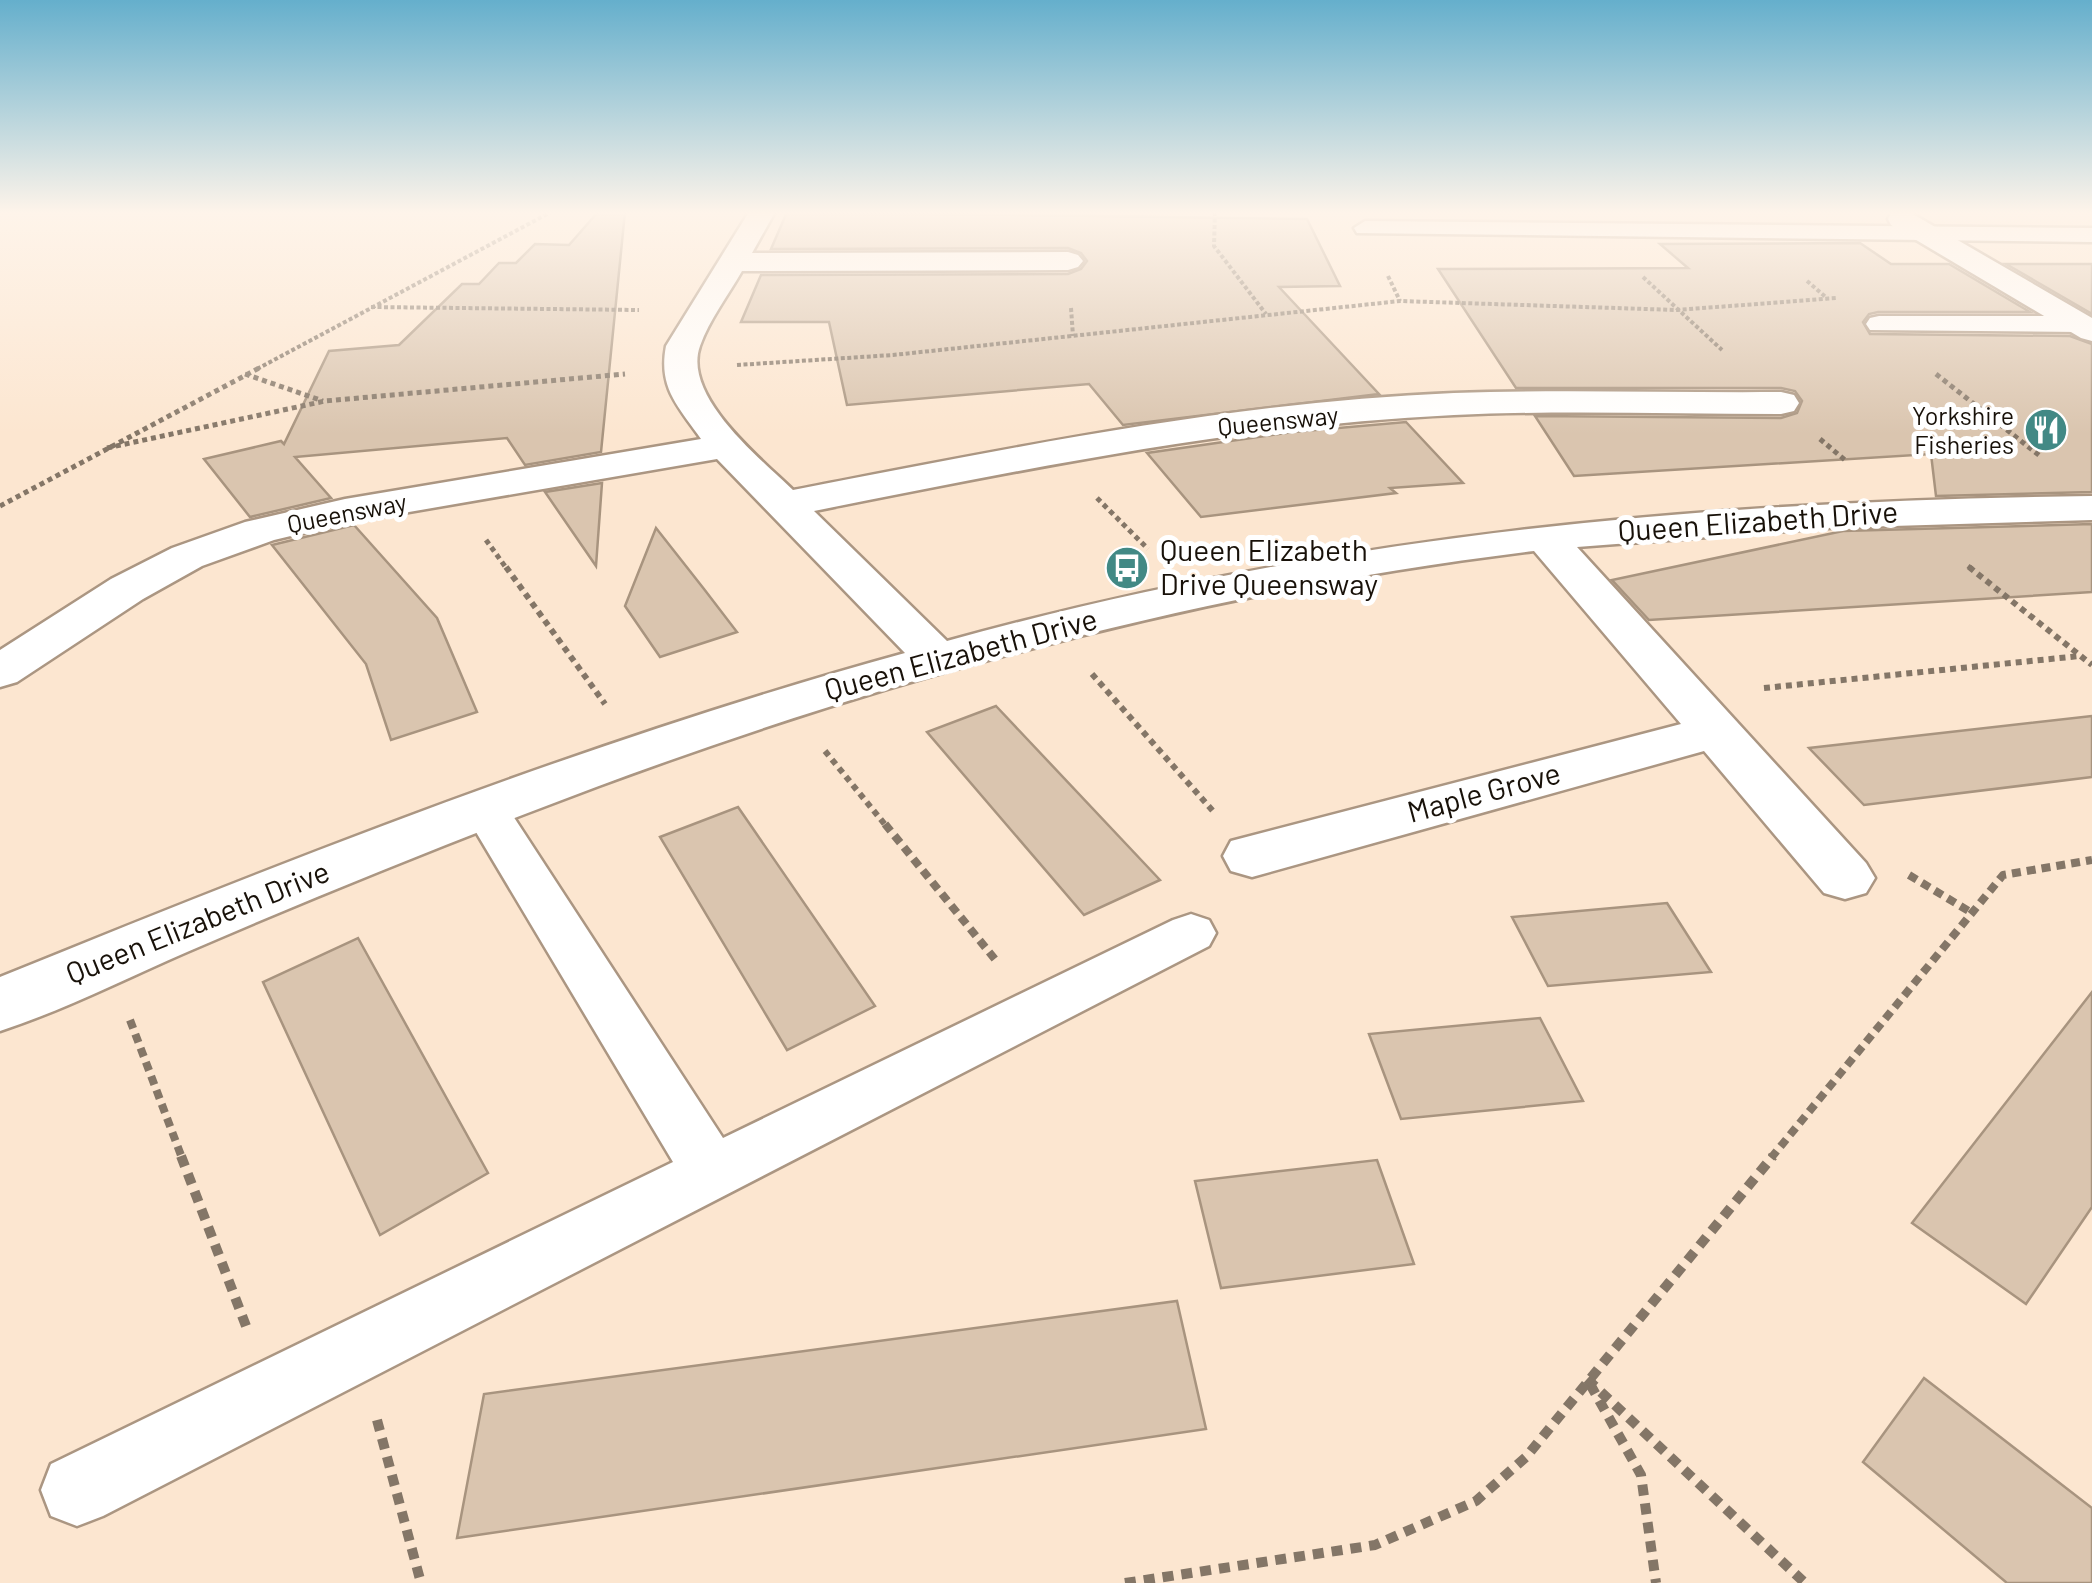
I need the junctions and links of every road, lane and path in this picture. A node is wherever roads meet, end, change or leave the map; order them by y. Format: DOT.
graph roads {
  1 [pos="412,286"];
  2 [pos="717,286"];
  3 [pos="1245,286"];
  4 [pos="2014,286"];
  5 [pos="1844,298"];
  6 [pos="370,308"];
  7 [pos="702,310"];
  8 [pos="1267,315"];
  9 [pos="1879,324"];
  10 [pos="2086,328"];
  11 [pos="680,369"];
  12 [pos="245,374"];
  13 [pos="325,401"];
  14 [pos="1781,403"];
  15 [pos="726,446"];
  16 [pos="107,448"];
  17 [pos="1050,452"];
  18 [pos="452,493"];
  19 [pos="781,504"];
  20 [pos="0,506"];
  21 [pos="2092,508"];
  22 [pos="1902,512"];
  23 [pos="1546,536"];
  24 [pos="1196,596"];
  25 [pos="1051,629"];
  26 [pos="2081,656"];
  27 [pos="938,658"];
  28 [pos="2092,665"];
  29 [pos="0,672"];
  30 [pos="786,704"];
  31 [pos="1701,714"];
  32 [pos="641,754"];
  33 [pos="484,807"];
  34 [pos="1252,856"];
  35 [pos="2092,860"];
  36 [pos="1845,878"];
  37 [pos="1191,933"];
  38 [pos="107,959"];
  39 [pos="0,1005"];
  40 [pos="1036,1010"];
  41 [pos="711,1172"];
  42 [pos="358,1349"];
  43 [pos="1587,1379"];
  44 [pos="271,1393"];
  45 [pos="76,1490"];
  46 [pos="420,1583"];
  47 [pos="1125,1583"];
  48 [pos="1656,1583"];
  49 [pos="1804,1583"];
  1 -- 6 [label="path"];
  2 -- 7 [label="street"];
  3 -- 8 [label="path"];
  4 -- 10 [label="street"];
  5 -- 8 [label="path"];
  6 -- 7 [label="path"];
  6 -- 12 [label="path"];
  7 -- 11 [label="street"];
  8 -- 11 [label="path"];
  9 -- 10 [label="lane"];
  11 -- 13 [label="path"];
  11 -- 15 [label="street"];
  12 -- 13 [label="path"];
  12 -- 16 [label="path"];
  13 -- 16 [label="path"];
  14 -- 17 [label="street, Queensway"];
  15 -- 18 [label="street, Queensway"];
  15 -- 19 [label="street"];
  16 -- 20 [label="path"];
  17 -- 19 [label="street, Queensway"];
  17 -- 24 [label="path"];
  18 -- 29 [label="street, Queensway"];
  18 -- 32 [label="path"];
  19 -- 27 [label="street"];
  21 -- 22 [label="street, Queen Elizabeth Drive"];
  22 -- 23 [label="street, Queen Elizabeth Drive"];
  22 -- 26 [label="path"];
  23 -- 24 [label="street, Queen Elizabeth Drive"];
  23 -- 31 [label="street"];
  24 -- 25 [label="street, Queen Elizabeth Drive"];
  25 -- 27 [label="street, Queen Elizabeth Drive"];
  25 -- 34 [label="path"];
  26 -- 28 [label="path"];
  26 -- 31 [label="path"];
  27 -- 30 [label="street, Queen Elizabeth Drive"];
  30 -- 32 [label="street, Queen Elizabeth Drive"];
  30 -- 40 [label="path"];
  31 -- 34 [label="street, Maple Grove"];
  31 -- 36 [label="street"];
  32 -- 33 [label="street, Queen Elizabeth Drive"];
  33 -- 38 [label="street, Queen Elizabeth Drive"];
  33 -- 41 [label="lane"];
  35 -- 43 [label="path"];
  37 -- 40 [label="lane"];
  38 -- 39 [label="street, Queen Elizabeth Drive"];
  38 -- 44 [label="path"];
  40 -- 41 [label="lane"];
  41 -- 42 [label="lane"];
  42 -- 44 [label="lane"];
  42 -- 46 [label="path"];
  43 -- 47 [label="path"];
  43 -- 48 [label="path"];
  43 -- 49 [label="path"];
  44 -- 45 [label="lane"];
}
